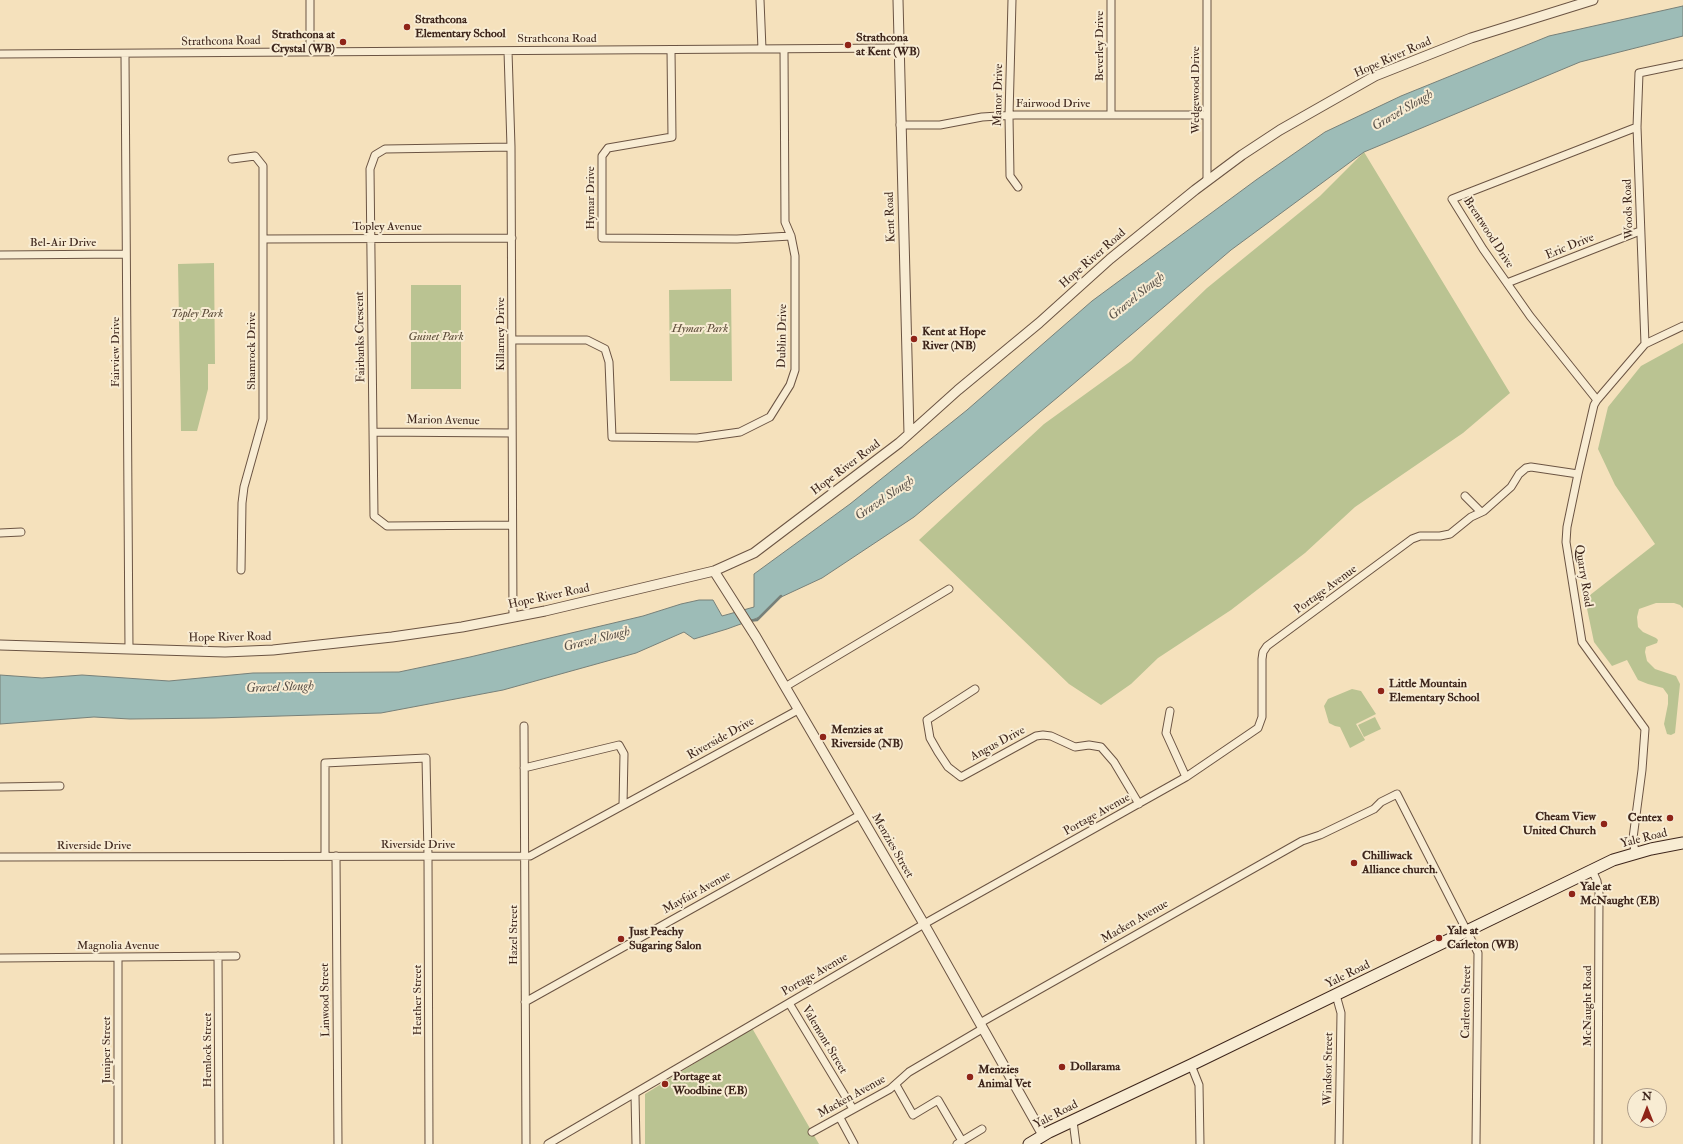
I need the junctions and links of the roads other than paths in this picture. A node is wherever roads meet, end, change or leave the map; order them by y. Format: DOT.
graph roads {
  1 [pos="310,0"];
  2 [pos="760,0"];
  3 [pos="898,0"];
  4 [pos="1012,0"];
  5 [pos="1111,0"];
  6 [pos="1207,0"];
  7 [pos="1593,0"];
  8 [pos="898,48"];
  9 [pos="762,49"];
  10 [pos="784,49"];
  11 [pos="671,50"];
  12 [pos="508,51"];
  13 [pos="310,52"];
  14 [pos="0,54"];
  15 [pos="125,54"];
  16 [pos="1683,64"];
  17 [pos="1111,115"];
  18 [pos="1207,115"];
  19 [pos="1009,116"];
  20 [pos="900,125"];
  21 [pos="1638,127"];
  22 [pos="511,147"];
  23 [pos="232,159"];
  24 [pos="1207,181"];
  25 [pos="1018,187"];
  26 [pos="1640,231"];
  27 [pos="791,236"];
  28 [pos="512,238"];
  29 [pos="263,239"];
  30 [pos="371,239"];
  31 [pos="126,254"];
  32 [pos="0,255"];
  33 [pos="1507,283"];
  34 [pos="1683,326"];
  35 [pos="512,340"];
  36 [pos="1645,344"];
  37 [pos="1597,400"];
  38 [pos="373,432"];
  39 [pos="512,433"];
  40 [pos="909,434"];
  41 [pos="1578,474"];
  42 [pos="1465,496"];
  43 [pos="1481,512"];
  44 [pos="512,526"];
  45 [pos="21,532"];
  46 [pos="0,533"];
  47 [pos="241,570"];
  48 [pos="714,571"];
  49 [pos="949,589"];
  50 [pos="512,617"];
  51 [pos="0,645"];
  52 [pos="129,649"];
  53 [pos="785,687"];
  54 [pos="975,689"];
  55 [pos="798,710"];
  56 [pos="1170,711"];
  57 [pos="524,726"];
  58 [pos="524,768"];
  59 [pos="1186,777"];
  60 [pos="60,786"];
  61 [pos="0,787"];
  62 [pos="1139,804"];
  63 [pos="623,805"];
  64 [pos="860,815"];
  65 [pos="1302,841"];
  66 [pos="1683,843"];
  67 [pos="1635,853"];
  68 [pos="325,856"];
  69 [pos="336,856"];
  70 [pos="428,856"];
  71 [pos="525,856"];
  72 [pos="0,857"];
  73 [pos="1592,870"];
  74 [pos="924,924"];
  75 [pos="1467,931"];
  76 [pos="218,956"];
  77 [pos="236,956"];
  78 [pos="118,957"];
  79 [pos="0,958"];
  80 [pos="1336,995"];
  81 [pos="525,1002"];
  82 [pos="789,1002"];
  83 [pos="981,1026"];
  84 [pos="1191,1065"];
  85 [pos="896,1085"];
  86 [pos="635,1095"];
  87 [pos="853,1109"];
  88 [pos="840,1118"];
  89 [pos="1073,1121"];
  90 [pos="982,1129"];
  91 [pos="812,1132"];
  92 [pos="1043,1135"];
  93 [pos="960,1143"];
  94 [pos="118,1144"];
  95 [pos="219,1144"];
  96 [pos="338,1144"];
  97 [pos="429,1144"];
  98 [pos="526,1144"];
  99 [pos="548,1144"];
  100 [pos="636,1144"];
  101 [pos="854,1144"];
  102 [pos="1029,1144"];
  103 [pos="1076,1144"];
  104 [pos="1200,1144"];
  105 [pos="1339,1144"];
  106 [pos="1476,1144"];
  107 [pos="1598,1144"];
  1 -- 13 [label="street"];
  2 -- 9 [label="street"];
  3 -- 8 [label="street, Kent Road"];
  4 -- 19 [label="street, Manor Drive"];
  5 -- 17 [label="street, Beverley Drive"];
  6 -- 18 [label="street, Wedgewood Drive"];
  7 -- 24 [label="street, Hope River Road"];
  8 -- 10 [label="street, Strathcona Road"];
  8 -- 20 [label="street, Kent Road"];
  9 -- 10 [label="street, Strathcona Road"];
  9 -- 11 [label="street, Strathcona Road"];
  10 -- 27 [label="street, Dublin Drive"];
  11 -- 12 [label="street, Strathcona Road"];
  11 -- 27 [label="street, Hymar Drive"];
  12 -- 13 [label="street, Strathcona Road"];
  12 -- 22 [label="street, Killarney Drive"];
  13 -- 15 [label="street, Strathcona Road"];
  14 -- 15 [label="street, Strathcona Road"];
  15 -- 31 [label="street, Fairview Drive"];
  16 -- 21 [label="street, Woods Road"];
  17 -- 18 [label="street, Fairwood Drive"];
  17 -- 19 [label="street, Fairwood Drive"];
  18 -- 24 [label="street, Wedgewood Drive"];
  19 -- 20 [label="street, Fairwood Drive"];
  19 -- 25 [label="street, Manor Drive"];
  20 -- 40 [label="street, Kent Road"];
  21 -- 26 [label="street, Woods Road"];
  21 -- 33 [label="street, Brentwood Drive"];
  22 -- 28 [label="street, Killarney Drive"];
  22 -- 30 [label="street, Fairbanks Crescent"];
  23 -- 29 [label="street, Shamrock Drive"];
  24 -- 40 [label="street, Hope River Road"];
  26 -- 33 [label="street, Eric Drive"];
  26 -- 36 [label="street, Woods Road"];
  27 -- 35 [label="street, Dublin Drive"];
  28 -- 30 [label="street, Topley Avenue"];
  28 -- 35 [label="street, Killarney Drive"];
  29 -- 30 [label="street, Topley Avenue"];
  29 -- 47 [label="street, Shamrock Drive"];
  30 -- 38 [label="street, Fairbanks Crescent"];
  31 -- 32 [label="street, Bel-Air Drive"];
  31 -- 52 [label="street, Fairview Drive"];
  33 -- 37 [label="street, Brentwood Drive"];
  34 -- 36 [label="street, Quarry Road"];
  35 -- 39 [label="street, Killarney Drive"];
  36 -- 37 [label="street, Quarry Road"];
  37 -- 41 [label="street, Quarry Road"];
  38 -- 39 [label="street, Marion Avenue"];
  38 -- 44 [label="street, Fairbanks Crescent"];
  39 -- 44 [label="street, Killarney Drive"];
  40 -- 48 [label="street, Hope River Road"];
  41 -- 43 [label="street, Portage Avenue"];
  41 -- 67 [label="street, Quarry Road"];
  42 -- 43 [label="street"];
  43 -- 59 [label="street, Portage Avenue"];
  44 -- 50 [label="street, Killarney Drive"];
  45 -- 46 [label="street"];
  48 -- 50 [label="street, Hope River Road"];
  48 -- 53 [label="street, Menzies Street"];
  49 -- 53 [label="street"];
  50 -- 52 [label="street, Hope River Road"];
  51 -- 52 [label="street, Hope River Road"];
  53 -- 55 [label="street, Menzies Street"];
  54 -- 62 [label="street, Angus Drive"];
  55 -- 63 [label="street, Riverside Drive"];
  55 -- 64 [label="street, Menzies Street"];
  56 -- 59 [label="street"];
  57 -- 58 [label="street, Hazel Street"];
  58 -- 63 [label="street"];
  58 -- 71 [label="street, Hazel Street"];
  59 -- 62 [label="street, Portage Avenue"];
  60 -- 61 [label="street"];
  62 -- 74 [label="street, Portage Avenue"];
  63 -- 71 [label="street, Riverside Drive"];
  64 -- 74 [label="street, Menzies Street"];
  64 -- 81 [label="street, Mayfair Avenue"];
  65 -- 75 [label="street, Carleton Street"];
  65 -- 83 [label="street, Macken Avenue"];
  66 -- 67 [label="main road, Yale Road"];
  67 -- 73 [label="main road, Yale Road"];
  68 -- 69 [label="street, Riverside Drive"];
  68 -- 70 [label="street, Heather Street"];
  68 -- 72 [label="street, Riverside Drive"];
  69 -- 70 [label="street, Riverside Drive"];
  69 -- 96 [label="street, Linwood Street"];
  70 -- 71 [label="street, Riverside Drive"];
  70 -- 97 [label="street, Heather Street"];
  71 -- 81 [label="street, Hazel Street"];
  73 -- 75 [label="main road, Yale Road"];
  73 -- 107 [label="street, McNaught Road"];
  74 -- 82 [label="street, Portage Avenue"];
  74 -- 83 [label="street, Menzies Street"];
  75 -- 80 [label="main road, Yale Road"];
  75 -- 106 [label="street, Carleton Street"];
  76 -- 77 [label="street, Magnolia Avenue"];
  76 -- 78 [label="street, Magnolia Avenue"];
  76 -- 95 [label="street, Hemlock Street"];
  78 -- 79 [label="street, Magnolia Avenue"];
  78 -- 94 [label="street, Juniper Street"];
  80 -- 84 [label="main road, Yale Road"];
  80 -- 105 [label="street, Windsor Street"];
  81 -- 98 [label="street, Hazel Street"];
  82 -- 86 [label="street, Portage Avenue"];
  82 -- 87 [label="street, Valemont Street"];
  83 -- 85 [label="street, Macken Avenue"];
  83 -- 92 [label="street, Menzies Street"];
  84 -- 89 [label="main road, Yale Road"];
  84 -- 104 [label="street"];
  85 -- 87 [label="street, Macken Avenue"];
  85 -- 93 [label="street"];
  86 -- 99 [label="street, Portage Avenue"];
  86 -- 100 [label="street"];
  87 -- 88 [label="street, Macken Avenue"];
  88 -- 91 [label="street, Macken Avenue"];
  88 -- 101 [label="street"];
  89 -- 92 [label="main road, Yale Road"];
  89 -- 103 [label="street"];
  90 -- 93 [label="street"];
  92 -- 102 [label="main road, Yale Road"];
}
